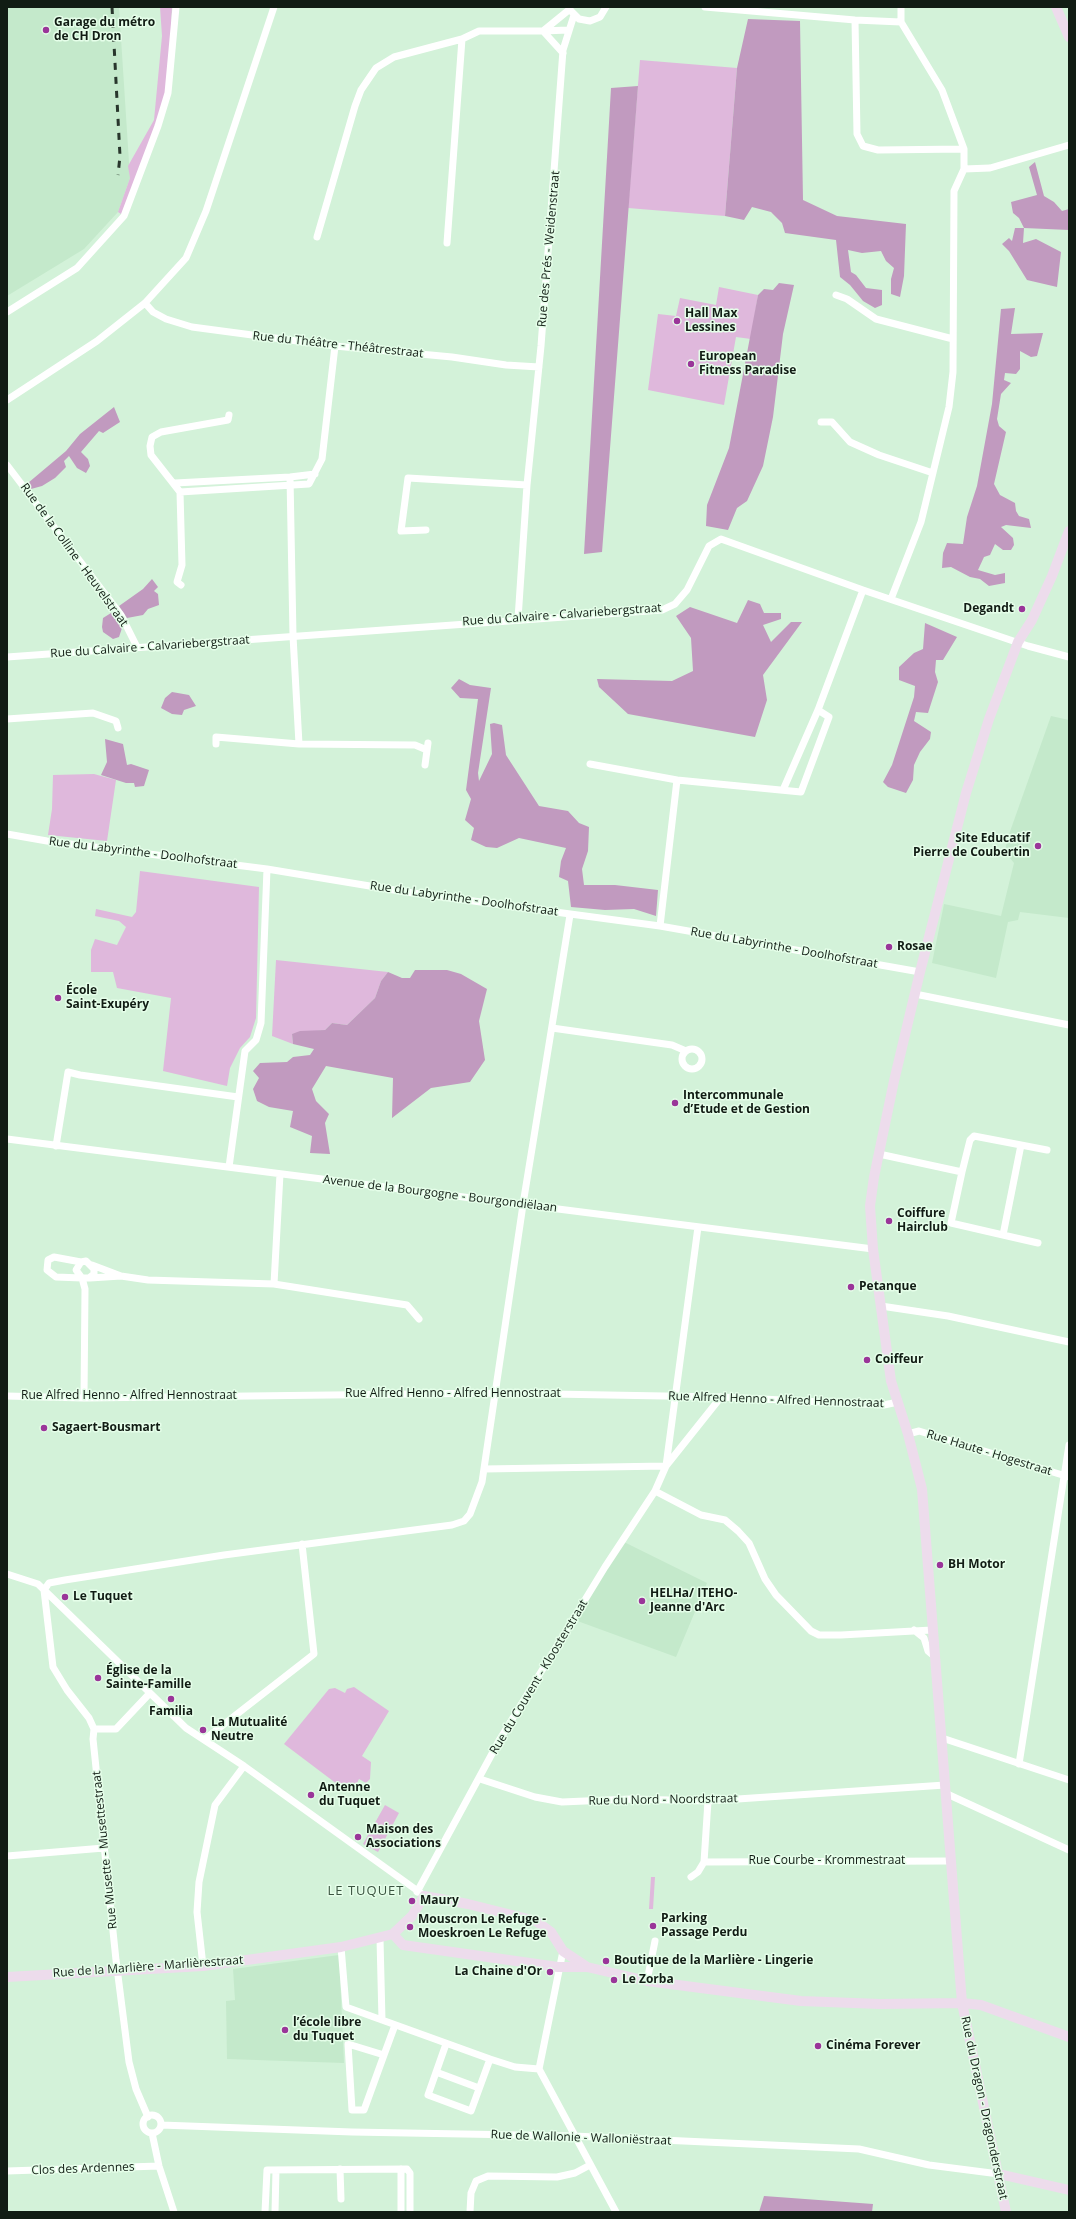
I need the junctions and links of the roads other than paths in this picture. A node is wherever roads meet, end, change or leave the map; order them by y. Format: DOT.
graph roads {
  1 [pos="176,7"];
  2 [pos="274,7"];
  3 [pos="606,7"];
  4 [pos="705,7"];
  5 [pos="901,7"];
  6 [pos="1056,7"];
  7 [pos="571,10"];
  8 [pos="855,20"];
  9 [pos="901,22"];
  10 [pos="568,30"];
  11 [pos="543,31"];
  12 [pos="1069,37"];
  13 [pos="462,39"];
  14 [pos="563,53"];
  15 [pos="1069,144"];
  16 [pos="964,149"];
  17 [pos="964,169"];
  18 [pos="317,237"];
  19 [pos="447,243"];
  20 [pos="836,295"];
  21 [pos="145,303"];
  22 [pos="7,312"];
  23 [pos="953,339"];
  24 [pos="335,346"];
  25 [pos="539,367"];
  26 [pos="7,400"];
  27 [pos="230,415"];
  28 [pos="821,422"];
  29 [pos="7,465"];
  30 [pos="933,473"];
  31 [pos="315,474"];
  32 [pos="290,477"];
  33 [pos="175,484"];
  34 [pos="527,485"];
  35 [pos="289,487"];
  36 [pos="180,492"];
  37 [pos="426,530"];
  38 [pos="1069,531"];
  39 [pos="181,585"];
  40 [pos="863,590"];
  41 [pos="891,600"];
  42 [pos="518,619"];
  43 [pos="293,636"];
  44 [pos="1018,642"];
  45 [pos="137,647"];
  46 [pos="7,657"];
  47 [pos="1069,657"];
  48 [pos="818,710"];
  49 [pos="7,719"];
  50 [pos="118,728"];
  51 [pos="216,744"];
  52 [pos="299,744"];
  53 [pos="590,764"];
  54 [pos="425,765"];
  55 [pos="677,780"];
  56 [pos="783,790"];
  57 [pos="7,834"];
  58 [pos="267,869"];
  59 [pos="570,915"];
  60 [pos="660,926"];
  61 [pos="920,972"];
  62 [pos="915,994"];
  63 [pos="1069,1026"];
  64 [pos="552,1028"];
  65 [pos="686,1051"];
  66 [pos="238,1097"];
  67 [pos="7,1139"];
  68 [pos="1021,1145"];
  69 [pos="56,1146"];
  70 [pos="1047,1150"];
  71 [pos="879,1154"];
  72 [pos="229,1167"];
  73 [pos="962,1172"];
  74 [pos="280,1174"];
  75 [pos="524,1204"];
  76 [pos="698,1227"];
  77 [pos="1003,1235"];
  78 [pos="1038,1243"];
  79 [pos="873,1249"];
  80 [pos="81,1262"];
  81 [pos="92,1264"];
  82 [pos="121,1276"];
  83 [pos="86,1278"];
  84 [pos="274,1284"];
  85 [pos="881,1306"];
  86 [pos="420,1319"];
  87 [pos="1069,1342"];
  88 [pos="495,1393"];
  89 [pos="7,1396"];
  90 [pos="677,1396"];
  91 [pos="721,1397"];
  92 [pos="84,1398"];
  93 [pos="898,1402"];
  94 [pos="908,1434"];
  95 [pos="1069,1444"];
  96 [pos="666,1466"];
  97 [pos="484,1469"];
  98 [pos="1067,1477"];
  99 [pos="655,1491"];
  100 [pos="302,1544"];
  101 [pos="7,1574"];
  102 [pos="44,1590"];
  103 [pos="914,1630"];
  104 [pos="932,1630"];
  105 [pos="934,1656"];
  106 [pos="150,1694"];
  107 [pos="94,1729"];
  108 [pos="942,1738"];
  109 [pos="205,1739"];
  110 [pos="1020,1764"];
  111 [pos="244,1766"];
  112 [pos="480,1779"];
  113 [pos="1069,1780"];
  114 [pos="945,1789"];
  115 [pos="708,1801"];
  116 [pos="104,1848"];
  117 [pos="1069,1850"];
  118 [pos="7,1856"];
  119 [pos="951,1861"];
  120 [pos="704,1862"];
  121 [pos="690,1877"];
  122 [pos="421,1894"];
  123 [pos="393,1934"];
  124 [pos="380,1939"];
  125 [pos="655,1941"];
  126 [pos="341,1947"];
  127 [pos="563,1951"];
  128 [pos="203,1966"];
  129 [pos="558,1967"];
  130 [pos="587,1967"];
  131 [pos="117,1970"];
  132 [pos="7,1977"];
  133 [pos="647,1981"];
  134 [pos="962,2003"];
  135 [pos="382,2020"];
  136 [pos="395,2025"];
  137 [pos="1069,2037"];
  138 [pos="446,2044"];
  139 [pos="384,2055"];
  140 [pos="490,2060"];
  141 [pos="539,2069"];
  142 [pos="436,2072"];
  143 [pos="479,2088"];
  144 [pos="148,2117"];
  145 [pos="161,2125"];
  146 [pos="152,2133"];
  147 [pos="574,2136"];
  148 [pos="590,2165"];
  149 [pos="159,2166"];
  150 [pos="340,2169"];
  151 [pos="401,2169"];
  152 [pos="276,2170"];
  153 [pos="7,2171"];
  154 [pos="998,2174"];
  155 [pos="1069,2190"];
  156 [pos="341,2199"];
  157 [pos="174,2212"];
  158 [pos="265,2212"];
  159 [pos="274,2212"];
  160 [pos="401,2212"];
  161 [pos="410,2212"];
  162 [pos="470,2212"];
  163 [pos="616,2212"];
  164 [pos="1006,2212"];
  1 -- 22 [label="street"];
  2 -- 21 [label="street"];
  3 -- 7 [label="street"];
  4 -- 8 [label="street"];
  5 -- 9 [label="street"];
  6 -- 12 [label="street"];
  7 -- 10 [label="street, Rue des Prés - Weidenstraat"];
  7 -- 11 [label="street"];
  8 -- 9 [label="street"];
  8 -- 16 [label="street"];
  9 -- 16 [label="street"];
  10 -- 11 [label="street"];
  10 -- 14 [label="street, Rue des Prés - Weidenstraat"];
  11 -- 13 [label="street"];
  11 -- 14 [label="street"];
  13 -- 18 [label="street"];
  13 -- 19 [label="street"];
  14 -- 25 [label="street, Rue des Prés - Weidenstraat"];
  15 -- 17 [label="street"];
  16 -- 17 [label="street"];
  17 -- 23 [label="street"];
  20 -- 23 [label="street"];
  21 -- 24 [label="street, Rue du Théâtre - Théâtrestraat"];
  21 -- 26 [label="street"];
  23 -- 30 [label="street"];
  24 -- 25 [label="street, Rue du Théâtre - Théâtrestraat"];
  24 -- 31 [label="street"];
  25 -- 34 [label="street, Rue des Prés - Weidenstraat"];
  27 -- 33 [label="street"];
  28 -- 30 [label="street"];
  29 -- 45 [label="street, Rue de la Colline - Heuvelstraat"];
  30 -- 41 [label="street"];
  31 -- 32 [label="street"];
  31 -- 35 [label="street"];
  32 -- 33 [label="street"];
  32 -- 35 [label="street"];
  33 -- 36 [label="street"];
  34 -- 37 [label="street"];
  34 -- 42 [label="street, Rue des Prés - Weidenstraat"];
  35 -- 36 [label="street"];
  35 -- 43 [label="street"];
  36 -- 39 [label="street"];
  38 -- 44 [label="street, Rue du Dragon - Dragonderstraat"];
  40 -- 41 [label="street, Rue du Calvaire - Calvariebergstraat"];
  40 -- 42 [label="street, Rue du Calvaire - Calvariebergstraat"];
  40 -- 48 [label="street"];
  41 -- 44 [label="street, Rue du Calvaire - Calvariebergstraat"];
  42 -- 43 [label="street, Rue du Calvaire - Calvariebergstraat"];
  43 -- 45 [label="street, Rue du Calvaire - Calvariebergstraat"];
  43 -- 52 [label="street"];
  44 -- 47 [label="street, Rue du Calvaire - Calvariebergstraat"];
  44 -- 61 [label="street, Rue du Dragon - Dragonderstraat"];
  45 -- 46 [label="street, Rue du Calvaire - Calvariebergstraat"];
  48 -- 56 [label="street"];
  48 -- 56 [label="street"];
  49 -- 50 [label="street"];
  51 -- 52 [label="street"];
  52 -- 54 [label="street"];
  53 -- 55 [label="street"];
  55 -- 56 [label="street"];
  55 -- 60 [label="street"];
  57 -- 58 [label="street, Rue du Labyrinthe - Doolhofstraat"];
  58 -- 59 [label="street, Rue du Labyrinthe - Doolhofstraat"];
  58 -- 66 [label="street"];
  59 -- 60 [label="street, Rue du Labyrinthe - Doolhofstraat"];
  59 -- 64 [label="street"];
  60 -- 61 [label="street, Rue du Labyrinthe - Doolhofstraat"];
  61 -- 62 [label="street, Rue du Dragon - Dragonderstraat"];
  62 -- 63 [label="street"];
  62 -- 71 [label="street, Rue du Dragon - Dragonderstraat"];
  64 -- 65 [label="street"];
  64 -- 75 [label="street"];
  66 -- 69 [label="street"];
  66 -- 72 [label="street"];
  67 -- 69 [label="street, Avenue de la Bourgogne - Bourgondiëlaan"];
  68 -- 70 [label="street"];
  68 -- 73 [label="street"];
  68 -- 77 [label="street"];
  69 -- 72 [label="street, Avenue de la Bourgogne - Bourgondiëlaan"];
  71 -- 73 [label="street"];
  71 -- 79 [label="street, Rue du Dragon - Dragonderstraat"];
  72 -- 74 [label="street, Avenue de la Bourgogne - Bourgondiëlaan"];
  73 -- 77 [label="street"];
  74 -- 75 [label="street, Avenue de la Bourgogne - Bourgondiëlaan"];
  74 -- 84 [label="street"];
  75 -- 76 [label="street, Avenue de la Bourgogne - Bourgondiëlaan"];
  75 -- 88 [label="street"];
  76 -- 79 [label="street, Avenue de la Bourgogne - Bourgondiëlaan"];
  76 -- 90 [label="street, Rue du Couvent - Kloosterstraat"];
  77 -- 78 [label="street"];
  79 -- 85 [label="street, Rue du Dragon - Dragonderstraat"];
  80 -- 81 [label="street"];
  80 -- 83 [label="street"];
  80 -- 83 [label="street"];
  81 -- 82 [label="street"];
  81 -- 83 [label="street"];
  82 -- 83 [label="street"];
  82 -- 84 [label="street"];
  83 -- 92 [label="street"];
  84 -- 86 [label="street"];
  85 -- 87 [label="street"];
  85 -- 93 [label="street, Rue du Dragon - Dragonderstraat"];
  88 -- 90 [label="street, Rue Alfred Henno - Alfred Hennostraat"];
  88 -- 92 [label="street, Rue Alfred Henno - Alfred Hennostraat"];
  88 -- 97 [label="street"];
  89 -- 92 [label="street, Rue Alfred Henno - Alfred Hennostraat"];
  90 -- 91 [label="street, Rue Alfred Henno - Alfred Hennostraat"];
  90 -- 96 [label="street, Rue du Couvent - Kloosterstraat"];
  91 -- 93 [label="street, Rue Alfred Henno - Alfred Hennostraat"];
  91 -- 96 [label="street, Rue du Couvent - Kloosterstraat"];
  93 -- 94 [label="street, Rue du Dragon - Dragonderstraat"];
  94 -- 98 [label="street, Rue Haute - Hogestraat"];
  94 -- 104 [label="street, Rue du Dragon - Dragonderstraat"];
  95 -- 98 [label="street"];
  96 -- 97 [label="street"];
  96 -- 99 [label="street, Rue du Couvent - Kloosterstraat"];
  97 -- 100 [label="street"];
  98 -- 110 [label="street"];
  99 -- 103 [label="street"];
  99 -- 112 [label="street, Rue du Couvent - Kloosterstraat"];
  100 -- 102 [label="street"];
  100 -- 109 [label="street"];
  101 -- 102 [label="street"];
  102 -- 106 [label="street"];
  102 -- 107 [label="street"];
  103 -- 104 [label="street"];
  103 -- 105 [label="street"];
  104 -- 105 [label="street, Rue du Dragon - Dragonderstraat"];
  105 -- 108 [label="street, Rue du Dragon - Dragonderstraat"];
  106 -- 107 [label="street"];
  106 -- 109 [label="street"];
  107 -- 116 [label="street, Rue Musette - Musettestraat"];
  108 -- 110 [label="street"];
  108 -- 114 [label="street, Rue du Dragon - Dragonderstraat"];
  109 -- 111 [label="street"];
  110 -- 113 [label="street"];
  111 -- 122 [label="street"];
  111 -- 128 [label="street"];
  112 -- 115 [label="street, Rue du Nord - Noordstraat"];
  112 -- 122 [label="street, Rue du Couvent - Kloosterstraat"];
  114 -- 115 [label="street, Rue du Nord - Noordstraat"];
  114 -- 117 [label="street"];
  114 -- 119 [label="street, Rue du Dragon - Dragonderstraat"];
  115 -- 120 [label="street"];
  116 -- 118 [label="street"];
  116 -- 131 [label="street, Rue Musette - Musettestraat"];
  119 -- 120 [label="street, Rue Courbe - Krommestraat"];
  119 -- 134 [label="street, Rue du Dragon - Dragonderstraat"];
  120 -- 121 [label="street"];
  122 -- 123 [label="street, Rue de la Marlière - Marlièrestraat"];
  122 -- 127 [label="street"];
  123 -- 124 [label="street, Rue de la Marlière - Marlièrestraat"];
  123 -- 129 [label="street"];
  124 -- 126 [label="street, Rue de la Marlière - Marlièrestraat"];
  124 -- 135 [label="street"];
  125 -- 133 [label="street"];
  126 -- 128 [label="street, Rue de la Marlière - Marlièrestraat"];
  126 -- 135 [label="street"];
  127 -- 129 [label="street"];
  127 -- 130 [label="street"];
  128 -- 131 [label="street, Rue de la Marlière - Marlièrestraat"];
  129 -- 130 [label="street"];
  129 -- 141 [label="street"];
  130 -- 133 [label="street"];
  131 -- 132 [label="street, Rue de la Marlière - Marlièrestraat"];
  131 -- 144 [label="street, Rue Musette - Musettestraat"];
  133 -- 134 [label="street"];
  134 -- 137 [label="street"];
  134 -- 154 [label="street, Rue du Dragon - Dragonderstraat"];
  135 -- 136 [label="street"];
  136 -- 138 [label="street"];
  136 -- 139 [label="street"];
  138 -- 140 [label="street"];
  138 -- 142 [label="street"];
  139 -- 139 [label="street"];
  140 -- 141 [label="street"];
  140 -- 143 [label="street"];
  141 -- 147 [label="street"];
  142 -- 143 [label="street"];
  142 -- 143 [label="street"];
  144 -- 145 [label="street"];
  144 -- 146 [label="street"];
  145 -- 146 [label="street"];
  145 -- 147 [label="street, Rue de Wallonie - Walloniëstraat"];
  146 -- 149 [label="street"];
  147 -- 148 [label="street"];
  147 -- 154 [label="street, Rue de Wallonie - Walloniëstraat"];
  148 -- 162 [label="street"];
  148 -- 163 [label="street"];
  149 -- 153 [label="street, Clos des Ardennes"];
  149 -- 157 [label="street"];
  150 -- 151 [label="street"];
  150 -- 152 [label="street"];
  150 -- 156 [label="street"];
  151 -- 160 [label="street"];
  151 -- 161 [label="street"];
  152 -- 158 [label="street"];
  152 -- 159 [label="street"];
  154 -- 155 [label="street"];
  154 -- 164 [label="street, Rue du Dragon - Dragonderstraat"];
}
